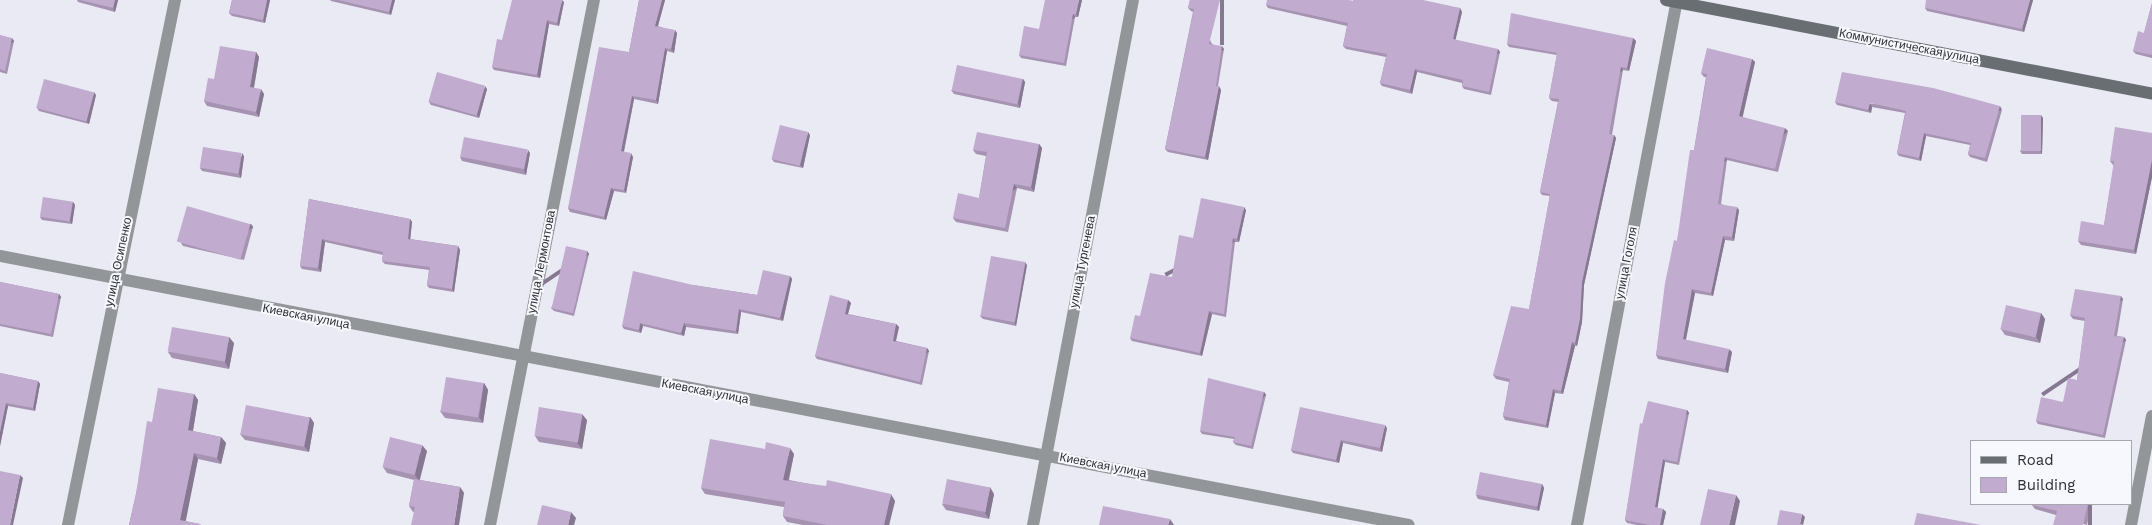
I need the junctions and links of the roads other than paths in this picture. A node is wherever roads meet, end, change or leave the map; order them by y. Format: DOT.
graph roads {
  1 [pos="175,0"];
  2 [pos="594,0"];
  3 [pos="1133,0"];
  4 [pos="1673,1"];
  5 [pos="2152,94"];
  6 [pos="0,256"];
  7 [pos="115,280"];
  8 [pos="523,358"];
  9 [pos="2152,416"];
  10 [pos="1046,455"];
  11 [pos="68,525"];
  12 [pos="490,525"];
  13 [pos="1033,525"];
  14 [pos="1409,525"];
  15 [pos="1576,525"];
  16 [pos="2131,525"];
  1 -- 7 [label="street, улица Осипенко"];
  2 -- 8 [label="street, улица Лермонтова"];
  3 -- 10 [label="street, улица Тургенева"];
  4 -- 5 [label="street, Коммунистическая улица"];
  4 -- 15 [label="street, улица Гоголя"];
  6 -- 7 [label="street, Киевская улица"];
  7 -- 8 [label="street, Киевская улица"];
  7 -- 11 [label="street, улица Осипенко"];
  8 -- 10 [label="street, Киевская улица"];
  8 -- 12 [label="street, улица Лермонтова"];
  9 -- 16 [label="street"];
  10 -- 13 [label="street, улица Тургенева"];
  10 -- 14 [label="street, Киевская улица"];
}
